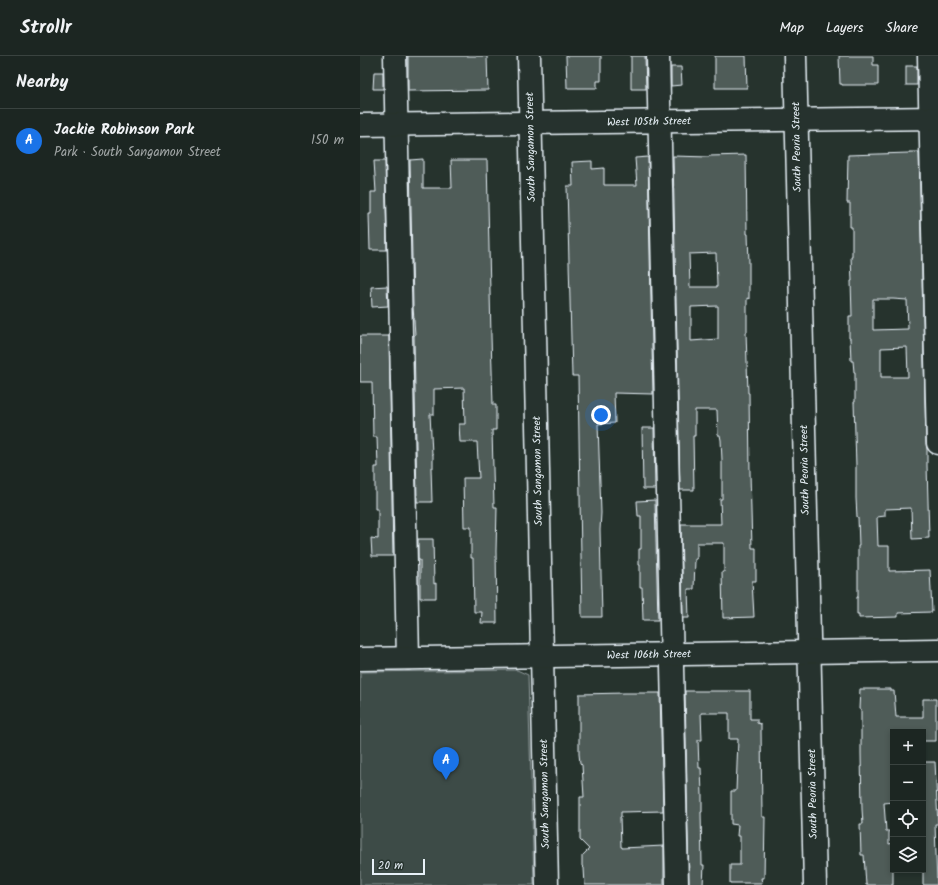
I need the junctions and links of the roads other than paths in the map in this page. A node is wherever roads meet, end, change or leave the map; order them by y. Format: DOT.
graph roads {
  1 [pos="395,56"];
  2 [pos="529,56"];
  3 [pos="658,56"];
  4 [pos="795,56"];
  5 [pos="929,56"];
  6 [pos="934,118"];
  7 [pos="797,120"];
  8 [pos="659,122"];
  9 [pos="530,123"];
  10 [pos="397,125"];
  11 [pos="360,126"];
  12 [pos="938,443"];
  13 [pos="938,650"];
  14 [pos="809,652"];
  15 [pos="671,654"];
  16 [pos="542,656"];
  17 [pos="408,658"];
  18 [pos="360,659"];
  19 [pos="548,885"];
  20 [pos="677,885"];
  21 [pos="815,885"];
  1 -- 10 [label="street"];
  2 -- 9 [label="street, South Sangamon Street"];
  3 -- 8 [label="street"];
  4 -- 7 [label="street, South Peoria Street"];
  5 -- 6 [label="street"];
  6 -- 7 [label="street, West 105th Street"];
  6 -- 12 [label="street"];
  7 -- 8 [label="street, West 105th Street"];
  7 -- 14 [label="street, South Peoria Street"];
  8 -- 9 [label="street, West 105th Street"];
  8 -- 15 [label="street"];
  9 -- 10 [label="street, West 105th Street"];
  9 -- 16 [label="street, South Sangamon Street"];
  10 -- 11 [label="street, West 105th Street"];
  10 -- 17 [label="street"];
  13 -- 14 [label="street, West 106th Street"];
  14 -- 15 [label="street, West 106th Street"];
  14 -- 21 [label="street, South Peoria Street"];
  15 -- 16 [label="street, West 106th Street"];
  15 -- 20 [label="street"];
  16 -- 17 [label="street, West 106th Street"];
  16 -- 19 [label="street, South Sangamon Street"];
  17 -- 18 [label="street, West 106th Street"];
}
